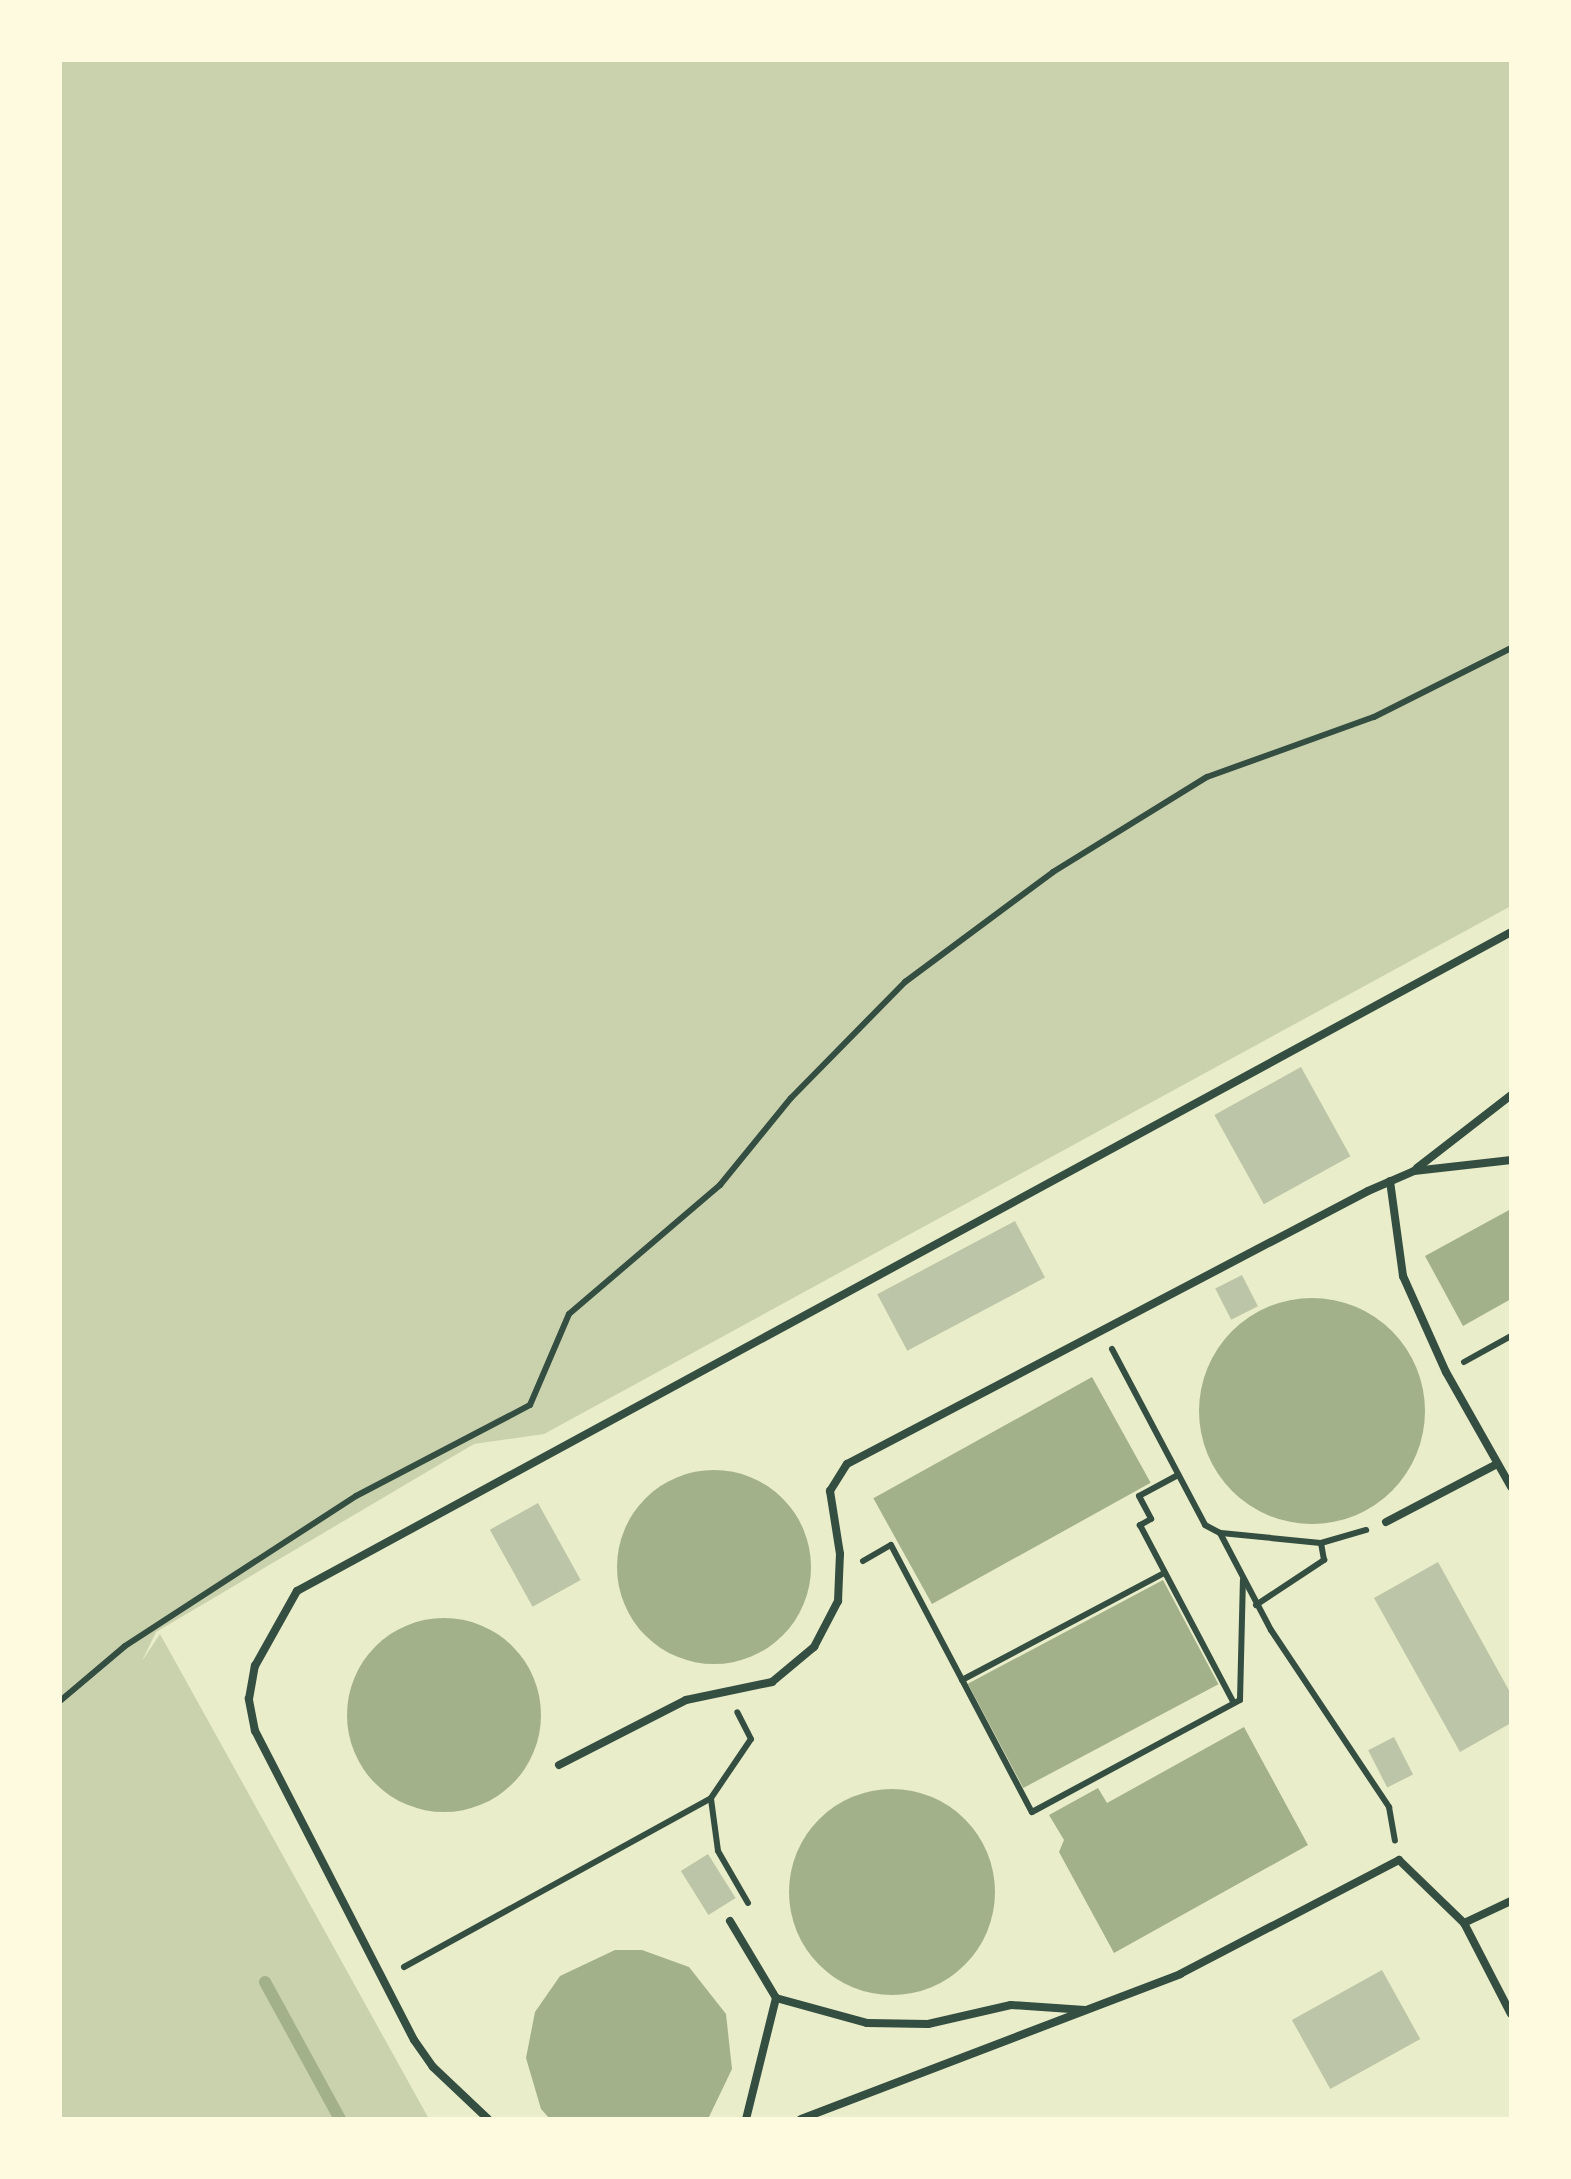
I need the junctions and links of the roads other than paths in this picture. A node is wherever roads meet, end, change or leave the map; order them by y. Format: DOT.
graph roads {
  1 [pos="1511,932"];
  2 [pos="1511,1095"];
  3 [pos="1511,1160"];
  4 [pos="1414,1170"];
  5 [pos="1390,1182"];
  6 [pos="1498,1464"];
  7 [pos="1511,1487"];
  8 [pos="1386,1522"];
  9 [pos="558,1764"];
  10 [pos="1511,1901"];
  11 [pos="730,1921"];
  12 [pos="1464,1923"];
  13 [pos="776,1998"];
  14 [pos="1088,2010"];
  15 [pos="1511,2014"];
  16 [pos="488,2119"];
  17 [pos="746,2119"];
  18 [pos="801,2119"];
  1 -- 16 [label="lane"];
  2 -- 4 [label="lane"];
  3 -- 4 [label="lane"];
  4 -- 5 [label="lane"];
  5 -- 6 [label="lane"];
  5 -- 9 [label="lane"];
  6 -- 7 [label="lane"];
  6 -- 8 [label="lane"];
  10 -- 12 [label="lane"];
  11 -- 13 [label="lane"];
  12 -- 14 [label="lane"];
  12 -- 15 [label="lane"];
  13 -- 14 [label="lane"];
  13 -- 17 [label="lane"];
  14 -- 18 [label="lane"];
}
